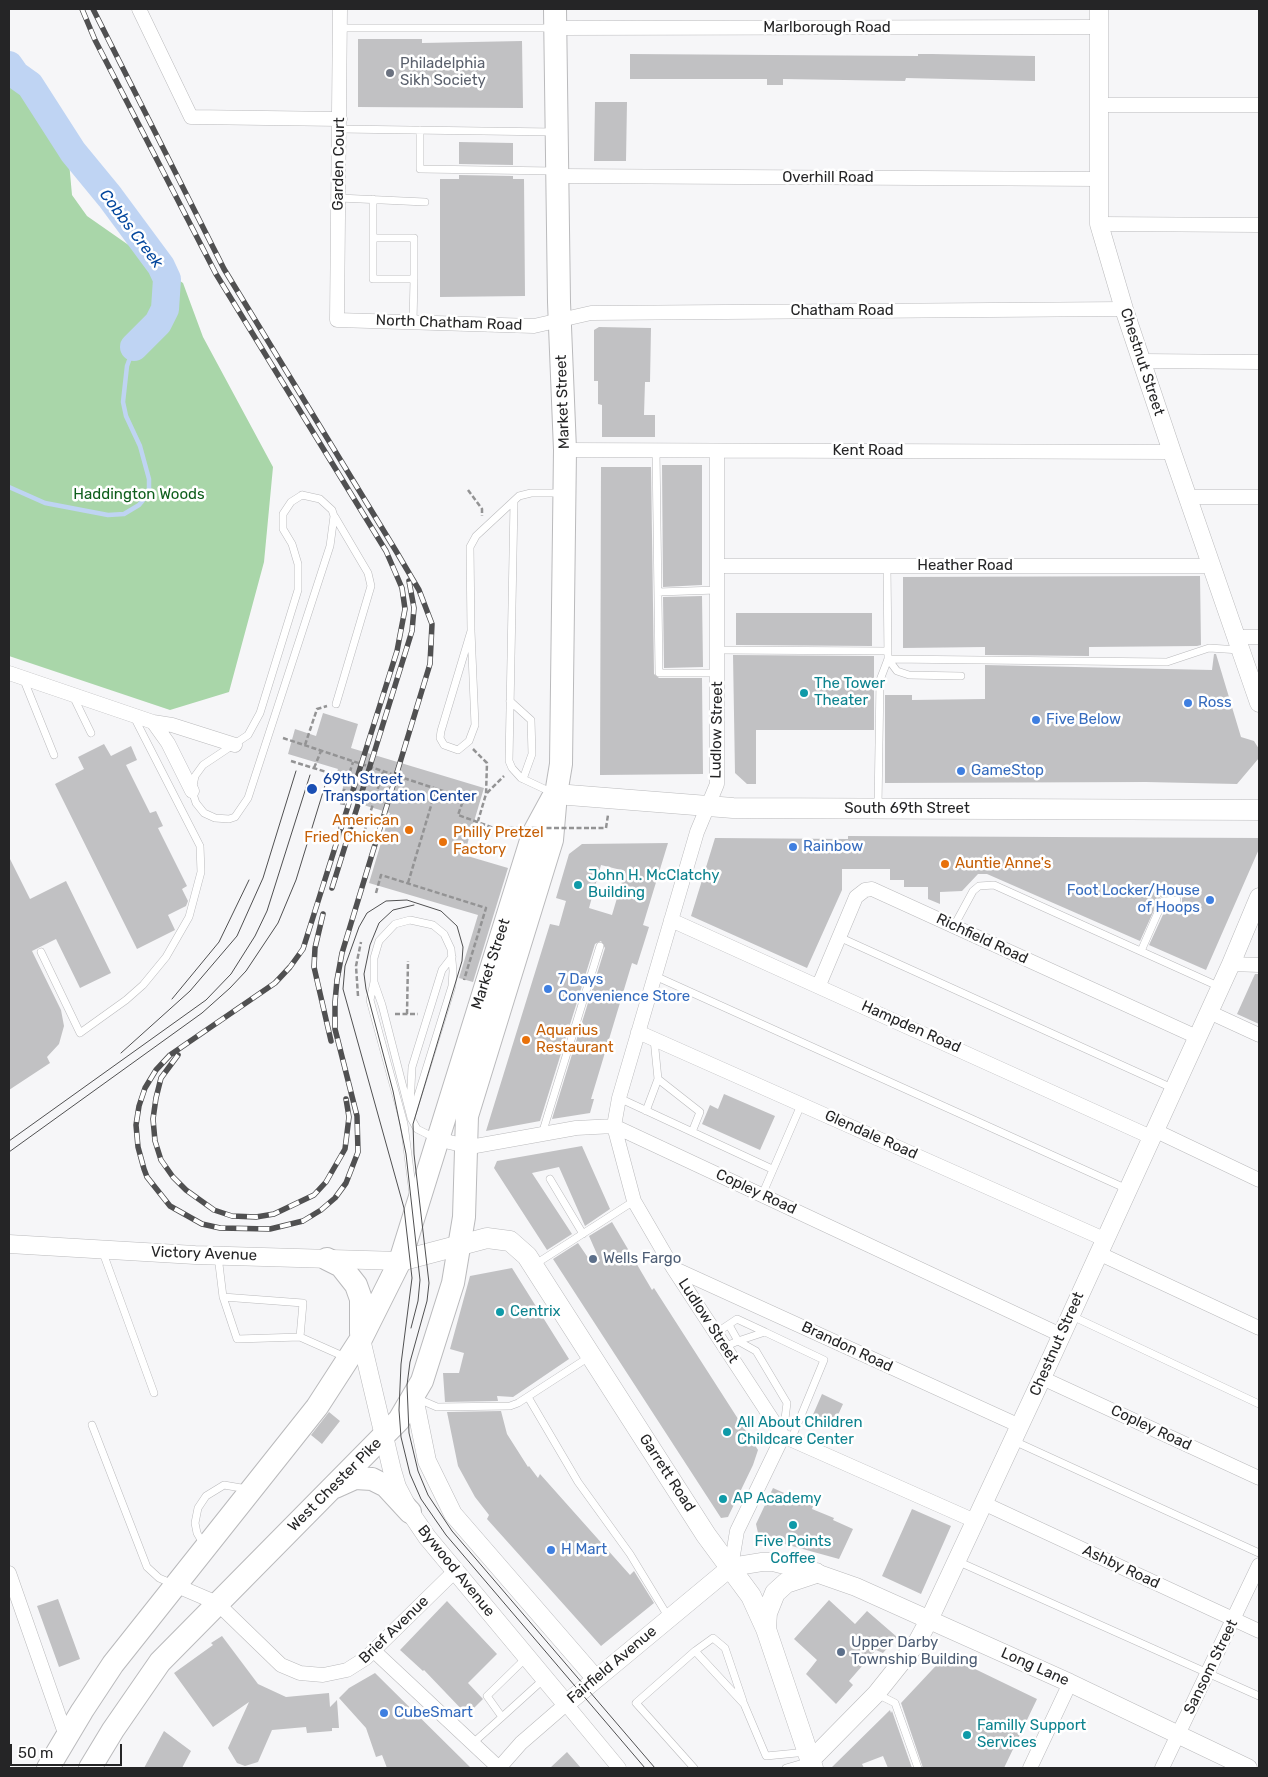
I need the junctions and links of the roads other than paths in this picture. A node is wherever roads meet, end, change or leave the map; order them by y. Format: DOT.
graph roads {
  1 [pos="139,9"];
  2 [pos="340,9"];
  3 [pos="1099,9"];
  4 [pos="555,18"];
  5 [pos="340,28"];
  6 [pos="1099,28"];
  7 [pos="1098,105"];
  8 [pos="1259,105"];
  9 [pos="340,124"];
  10 [pos="420,130"];
  11 [pos="557,132"];
  12 [pos="557,173"];
  13 [pos="1098,179"];
  14 [pos="339,198"];
  15 [pos="373,200"];
  16 [pos="425,202"];
  17 [pos="1099,224"];
  18 [pos="1259,225"];
  19 [pos="373,238"];
  20 [pos="414,279"];
  21 [pos="1124,309"];
  22 [pos="337,320"];
  23 [pos="560,320"];
  24 [pos="413,322"];
  25 [pos="1142,361"];
  26 [pos="1259,362"];
  27 [pos="565,450"];
  28 [pos="656,450"];
  29 [pos="717,451"];
  30 [pos="1172,452"];
  31 [pos="564,493"];
  32 [pos="1259,497"];
  33 [pos="1189,498"];
  34 [pos="514,502"];
  35 [pos="334,516"];
  36 [pos="718,566"];
  37 [pos="887,566"];
  38 [pos="1213,566"];
  39 [pos="718,590"];
  40 [pos="658,592"];
  41 [pos="471,631"];
  42 [pos="1259,637"];
  43 [pos="1239,644"];
  44 [pos="718,650"];
  45 [pos="888,651"];
  46 [pos="888,659"];
  47 [pos="9,673"];
  48 [pos="718,673"];
  49 [pos="961,676"];
  50 [pos="22,678"];
  51 [pos="72,694"];
  52 [pos="510,701"];
  53 [pos="1259,703"];
  54 [pos="336,704"];
  55 [pos="133,715"];
  56 [pos="153,722"];
  57 [pos="92,733"];
  58 [pos="235,745"];
  59 [pos="54,755"];
  60 [pos="523,779"];
  61 [pos="192,791"];
  62 [pos="556,794"];
  63 [pos="708,806"];
  64 [pos="878,809"];
  65 [pos="1259,810"];
  66 [pos="1259,897"];
  67 [pos="1177,900"];
  68 [pos="671,920"];
  69 [pos="954,926"];
  70 [pos="839,937"];
  71 [pos="600,946"];
  72 [pos="1141,951"];
  73 [pos="41,952"];
  74 [pos="452,957"];
  75 [pos="1231,964"];
  76 [pos="1259,965"];
  77 [pos="655,976"];
  78 [pos="374,982"];
  79 [pos="818,985"];
  80 [pos="1220,987"];
  81 [pos="1209,1012"];
  82 [pos="638,1032"];
  83 [pos="1259,1036"];
  84 [pos="1196,1037"];
  85 [pos="654,1039"];
  86 [pos="658,1079"];
  87 [pos="1173,1089"];
  88 [pos="619,1098"];
  89 [pos="802,1104"];
  90 [pos="646,1111"];
  91 [pos="411,1118"];
  92 [pos="614,1126"];
  93 [pos="692,1132"];
  94 [pos="542,1134"];
  95 [pos="1152,1134"];
  96 [pos="437,1139"];
  97 [pos="465,1146"];
  98 [pos="772,1168"];
  99 [pos="550,1179"];
  100 [pos="1259,1180"];
  101 [pos="1127,1189"];
  102 [pos="762,1195"];
  103 [pos="634,1201"];
  104 [pos="415,1211"];
  105 [pos="583,1234"];
  106 [pos="9,1244"];
  107 [pos="460,1244"];
  108 [pos="1101,1246"];
  109 [pos="101,1250"];
  110 [pos="218,1256"];
  111 [pos="327,1259"];
  112 [pos="400,1261"];
  113 [pos="534,1265"];
  114 [pos="674,1268"];
  115 [pos="223,1297"];
  116 [pos="1070,1315"];
  117 [pos="729,1325"];
  118 [pos="1259,1328"];
  119 [pos="765,1332"];
  120 [pos="716,1333"];
  121 [pos="1062,1335"];
  122 [pos="300,1337"];
  123 [pos="361,1339"];
  124 [pos="738,1341"];
  125 [pos="724,1346"];
  126 [pos="592,1356"];
  127 [pos="350,1359"];
  128 [pos="1042,1378"];
  129 [pos="154,1393"];
  130 [pos="414,1397"];
  131 [pos="528,1397"];
  132 [pos="1259,1404"];
  133 [pos="92,1426"];
  134 [pos="1016,1433"];
  135 [pos="384,1436"];
  136 [pos="787,1438"];
  137 [pos="1259,1478"];
  138 [pos="332,1488"];
  139 [pos="251,1490"];
  140 [pos="983,1503"];
  141 [pos="410,1512"];
  142 [pos="974,1521"];
  143 [pos="205,1548"];
  144 [pos="1259,1553"];
  145 [pos="956,1561"];
  146 [pos="1259,1565"];
  147 [pos="731,1567"];
  148 [pos="456,1570"];
  149 [pos="9,1573"];
  150 [pos="816,1573"];
  151 [pos="175,1585"];
  152 [pos="217,1603"];
  153 [pos="669,1618"];
  154 [pos="929,1620"];
  155 [pos="1234,1620"];
  156 [pos="766,1630"];
  157 [pos="1259,1631"];
  158 [pos="374,1651"];
  159 [pos="695,1652"];
  160 [pos="527,1656"];
  161 [pos="1208,1673"];
  162 [pos="545,1677"];
  163 [pos="596,1679"];
  164 [pos="1070,1683"];
  165 [pos="876,1694"];
  166 [pos="1259,1696"];
  167 [pos="566,1704"];
  168 [pos="744,1704"];
  169 [pos="502,1717"];
  170 [pos="66,1736"];
  171 [pos="1178,1736"];
  172 [pos="473,1744"];
  173 [pos="810,1760"];
  174 [pos="1034,1767"];
  175 [pos="48,1768"];
  176 [pos="90,1768"];
  177 [pos="499,1768"];
  178 [pos="619,1768"];
  179 [pos="694,1768"];
  180 [pos="786,1768"];
  181 [pos="918,1768"];
  182 [pos="1162,1768"];
  183 [pos="1248,1768"];
  1 -- 9 [label="street"];
  2 -- 5 [label="street, Garden Court"];
  3 -- 6 [label="street, Chestnut Street"];
  4 -- 5 [label="lane"];
  4 -- 6 [label="street, Marlborough Road"];
  4 -- 11 [label="main road, Market Street"];
  5 -- 9 [label="street, Garden Court"];
  6 -- 7 [label="street, Chestnut Street"];
  7 -- 8 [label="street"];
  7 -- 13 [label="street, Chestnut Street"];
  9 -- 10 [label="lane"];
  9 -- 14 [label="street, Garden Court"];
  10 -- 11 [label="lane"];
  10 -- 12 [label="lane"];
  11 -- 12 [label="main road, Market Street"];
  12 -- 13 [label="street, Overhill Road"];
  12 -- 23 [label="main road, Market Street"];
  13 -- 17 [label="street, Chestnut Street"];
  14 -- 15 [label="lane"];
  14 -- 22 [label="street, Garden Court"];
  15 -- 16 [label="lane"];
  15 -- 19 [label="lane"];
  17 -- 18 [label="street"];
  17 -- 21 [label="street, Chestnut Street"];
  19 -- 20 [label="lane"];
  19 -- 20 [label="lane"];
  20 -- 24 [label="lane"];
  21 -- 23 [label="street, Chatham Road"];
  21 -- 25 [label="street, Chestnut Street"];
  22 -- 24 [label="street, North Chatham Road"];
  23 -- 24 [label="street, North Chatham Road"];
  23 -- 27 [label="main road, Market Street"];
  25 -- 26 [label="street"];
  25 -- 30 [label="street, Chestnut Street"];
  27 -- 28 [label="street, Kent Road"];
  27 -- 31 [label="main road, Market Street"];
  28 -- 29 [label="street, Kent Road"];
  28 -- 40 [label="lane"];
  29 -- 30 [label="street, Kent Road"];
  29 -- 36 [label="street, Ludlow Street"];
  30 -- 33 [label="street, Chestnut Street"];
  31 -- 34 [label="lane"];
  31 -- 62 [label="main road, Market Street"];
  32 -- 33 [label="street"];
  33 -- 38 [label="street, Chestnut Street"];
  34 -- 41 [label="lane"];
  34 -- 52 [label="lane"];
  35 -- 54 [label="lane"];
  35 -- 58 [label="lane"];
  35 -- 61 [label="lane"];
  36 -- 37 [label="street, Heather Road"];
  36 -- 39 [label="street, Ludlow Street"];
  37 -- 38 [label="street, Heather Road"];
  37 -- 45 [label="lane"];
  38 -- 43 [label="street, Chestnut Street"];
  39 -- 40 [label="lane"];
  39 -- 44 [label="street, Ludlow Street"];
  40 -- 48 [label="lane"];
  41 -- 41 [label="lane"];
  42 -- 43 [label="street"];
  43 -- 46 [label="lane"];
  43 -- 53 [label="street, Chestnut Street"];
  44 -- 45 [label="lane"];
  44 -- 48 [label="street, Ludlow Street"];
  45 -- 46 [label="lane"];
  46 -- 49 [label="lane"];
  46 -- 64 [label="lane"];
  47 -- 50 [label="street"];
  48 -- 63 [label="street, Ludlow Street"];
  50 -- 51 [label="street"];
  50 -- 59 [label="lane"];
  51 -- 55 [label="street"];
  51 -- 57 [label="lane"];
  52 -- 60 [label="lane"];
  52 -- 60 [label="lane"];
  55 -- 56 [label="street"];
  55 -- 73 [label="lane"];
  56 -- 58 [label="street"];
  56 -- 61 [label="street"];
  58 -- 61 [label="lane"];
  60 -- 62 [label="lane"];
  62 -- 63 [label="main road, South 69th Street"];
  62 -- 96 [label="main road, Market Street"];
  62 -- 97 [label="main road, Market Street"];
  63 -- 64 [label="main road, South 69th Street"];
  63 -- 68 [label="street, Ludlow Street"];
  64 -- 65 [label="main road, South 69th Street"];
  66 -- 75 [label="street, Chestnut Street"];
  67 -- 72 [label="lane"];
  68 -- 77 [label="street, Ludlow Street"];
  68 -- 79 [label="street, Hampden Road"];
  69 -- 70 [label="street, Richfield Road"];
  69 -- 72 [label="lane"];
  69 -- 84 [label="street, Richfield Road"];
  70 -- 79 [label="street, Richfield Road"];
  70 -- 87 [label="lane"];
  71 -- 94 [label="lane"];
  72 -- 80 [label="lane"];
  74 -- 78 [label="lane"];
  74 -- 91 [label="lane"];
  74 -- 91 [label="lane"];
  75 -- 76 [label="street"];
  75 -- 80 [label="street, Chestnut Street"];
  77 -- 82 [label="street, Ludlow Street"];
  77 -- 101 [label="lane"];
  78 -- 91 [label="lane"];
  78 -- 104 [label="lane"];
  79 -- 95 [label="street, Hampden Road"];
  80 -- 81 [label="street, Chestnut Street"];
  81 -- 83 [label="street"];
  81 -- 84 [label="street, Chestnut Street"];
  82 -- 85 [label="street, Glendale Road"];
  82 -- 88 [label="street, Ludlow Street"];
  84 -- 87 [label="street, Chestnut Street"];
  85 -- 86 [label="lane"];
  85 -- 89 [label="street, Glendale Road"];
  86 -- 90 [label="lane"];
  86 -- 93 [label="lane"];
  87 -- 95 [label="street, Chestnut Street"];
  88 -- 90 [label="lane"];
  88 -- 92 [label="street, Ludlow Street"];
  89 -- 98 [label="lane"];
  89 -- 108 [label="street, Glendale Road"];
  90 -- 93 [label="lane"];
  91 -- 96 [label="lane"];
  92 -- 94 [label="street, Copley Road"];
  92 -- 102 [label="street, Copley Road"];
  92 -- 103 [label="street, Ludlow Street"];
  93 -- 98 [label="lane"];
  94 -- 97 [label="street, Copley Road"];
  95 -- 100 [label="street, Hampden Road"];
  95 -- 101 [label="street, Chestnut Street"];
  96 -- 97 [label="street, Copley Road"];
  96 -- 104 [label="main road"];
  97 -- 107 [label="main road, West Chester Pike"];
  98 -- 102 [label="lane"];
  99 -- 105 [label="lane"];
  101 -- 108 [label="street, Chestnut Street"];
  102 -- 121 [label="street, Copley Road"];
  103 -- 105 [label="lane"];
  103 -- 114 [label="street, Ludlow Street"];
  104 -- 112 [label="main road"];
  105 -- 113 [label="lane"];
  106 -- 109 [label="street, Victory Avenue"];
  107 -- 112 [label="main road, Garrett Road"];
  107 -- 113 [label="main road, Garrett Road"];
  107 -- 130 [label="main road, West Chester Pike"];
  108 -- 116 [label="street, Chestnut Street"];
  108 -- 118 [label="street, Glendale Road"];
  109 -- 110 [label="street, Victory Avenue"];
  109 -- 129 [label="lane"];
  110 -- 111 [label="street, Victory Avenue"];
  110 -- 115 [label="lane"];
  111 -- 112 [label="street, Victory Avenue"];
  111 -- 123 [label="main road"];
  112 -- 123 [label="main road"];
  113 -- 126 [label="main road, Garrett Road"];
  114 -- 120 [label="street, Ludlow Street"];
  114 -- 134 [label="street, Brandon Road"];
  115 -- 122 [label="lane"];
  115 -- 122 [label="lane"];
  116 -- 121 [label="street, Chestnut Street"];
  116 -- 132 [label="lane"];
  117 -- 119 [label="lane"];
  117 -- 120 [label="lane"];
  117 -- 124 [label="lane"];
  119 -- 124 [label="lane"];
  119 -- 136 [label="lane"];
  120 -- 125 [label="street, Ludlow Street"];
  121 -- 128 [label="street, Chestnut Street"];
  122 -- 127 [label="lane"];
  123 -- 127 [label="main road"];
  123 -- 135 [label="street, Bywood Avenue"];
  124 -- 125 [label="lane"];
  124 -- 136 [label="lane"];
  125 -- 136 [label="street, Ludlow Street"];
  126 -- 131 [label="lane"];
  126 -- 147 [label="main road, Garrett Road"];
  127 -- 139 [label="main road"];
  128 -- 134 [label="street, Chestnut Street"];
  128 -- 137 [label="street, Copley Road"];
  130 -- 131 [label="lane"];
  130 -- 135 [label="main road, West Chester Pike"];
  130 -- 163 [label="street"];
  131 -- 153 [label="lane"];
  133 -- 151 [label="lane"];
  134 -- 140 [label="street, Chestnut Street"];
  134 -- 144 [label="lane"];
  135 -- 138 [label="main road, West Chester Pike"];
  135 -- 141 [label="street, Bywood Avenue"];
  136 -- 142 [label="street"];
  136 -- 147 [label="street"];
  138 -- 141 [label="main road"];
  138 -- 152 [label="main road, West Chester Pike"];
  139 -- 143 [label="main road"];
  139 -- 143 [label="lane"];
  140 -- 142 [label="street, Chestnut Street"];
  140 -- 155 [label="street, Ashby Road"];
  141 -- 148 [label="street, Bywood Avenue"];
  142 -- 145 [label="street, Chestnut Street"];
  143 -- 151 [label="main road"];
  145 -- 154 [label="street, Chestnut Street"];
  145 -- 161 [label="lane"];
  146 -- 155 [label="street, Sansom Street"];
  147 -- 150 [label="street, Long Lane"];
  147 -- 153 [label="street, Fairfield Avenue"];
  147 -- 156 [label="main road, Garrett Road"];
  148 -- 158 [label="street, Brief Avenue"];
  148 -- 160 [label="street, Bywood Avenue"];
  149 -- 170 [label="street"];
  150 -- 154 [label="street, Long Lane"];
  150 -- 156 [label="main road"];
  151 -- 152 [label="street, Brief Avenue"];
  151 -- 170 [label="main road"];
  152 -- 158 [label="street, Brief Avenue"];
  152 -- 176 [label="main road, West Chester Pike"];
  153 -- 163 [label="street, Fairfield Avenue"];
  154 -- 164 [label="street, Long Lane"];
  154 -- 165 [label="street, Chestnut Street"];
  155 -- 157 [label="street, Ashby Road"];
  155 -- 161 [label="street, Sansom Street"];
  156 -- 173 [label="main road, Garrett Road"];
  158 -- 172 [label="street"];
  159 -- 168 [label="lane"];
  159 -- 168 [label="lane"];
  159 -- 179 [label="lane"];
  160 -- 162 [label="street, Bywood Avenue"];
  160 -- 169 [label="lane"];
  161 -- 166 [label="lane"];
  161 -- 171 [label="street, Sansom Street"];
  162 -- 167 [label="street, Bywood Avenue"];
  162 -- 169 [label="lane"];
  163 -- 167 [label="street, Fairfield Avenue"];
  164 -- 171 [label="street, Long Lane"];
  164 -- 174 [label="street"];
  165 -- 173 [label="street, Chestnut Street"];
  165 -- 181 [label="lane"];
  167 -- 177 [label="street, Fairfield Avenue"];
  167 -- 178 [label="street, Bywood Avenue"];
  168 -- 173 [label="lane"];
  169 -- 172 [label="lane"];
  170 -- 175 [label="main road"];
  171 -- 182 [label="street, Sansom Street"];
  171 -- 183 [label="street, Long Lane"];
  172 -- 177 [label="street"];
  173 -- 180 [label="lane"];
}
